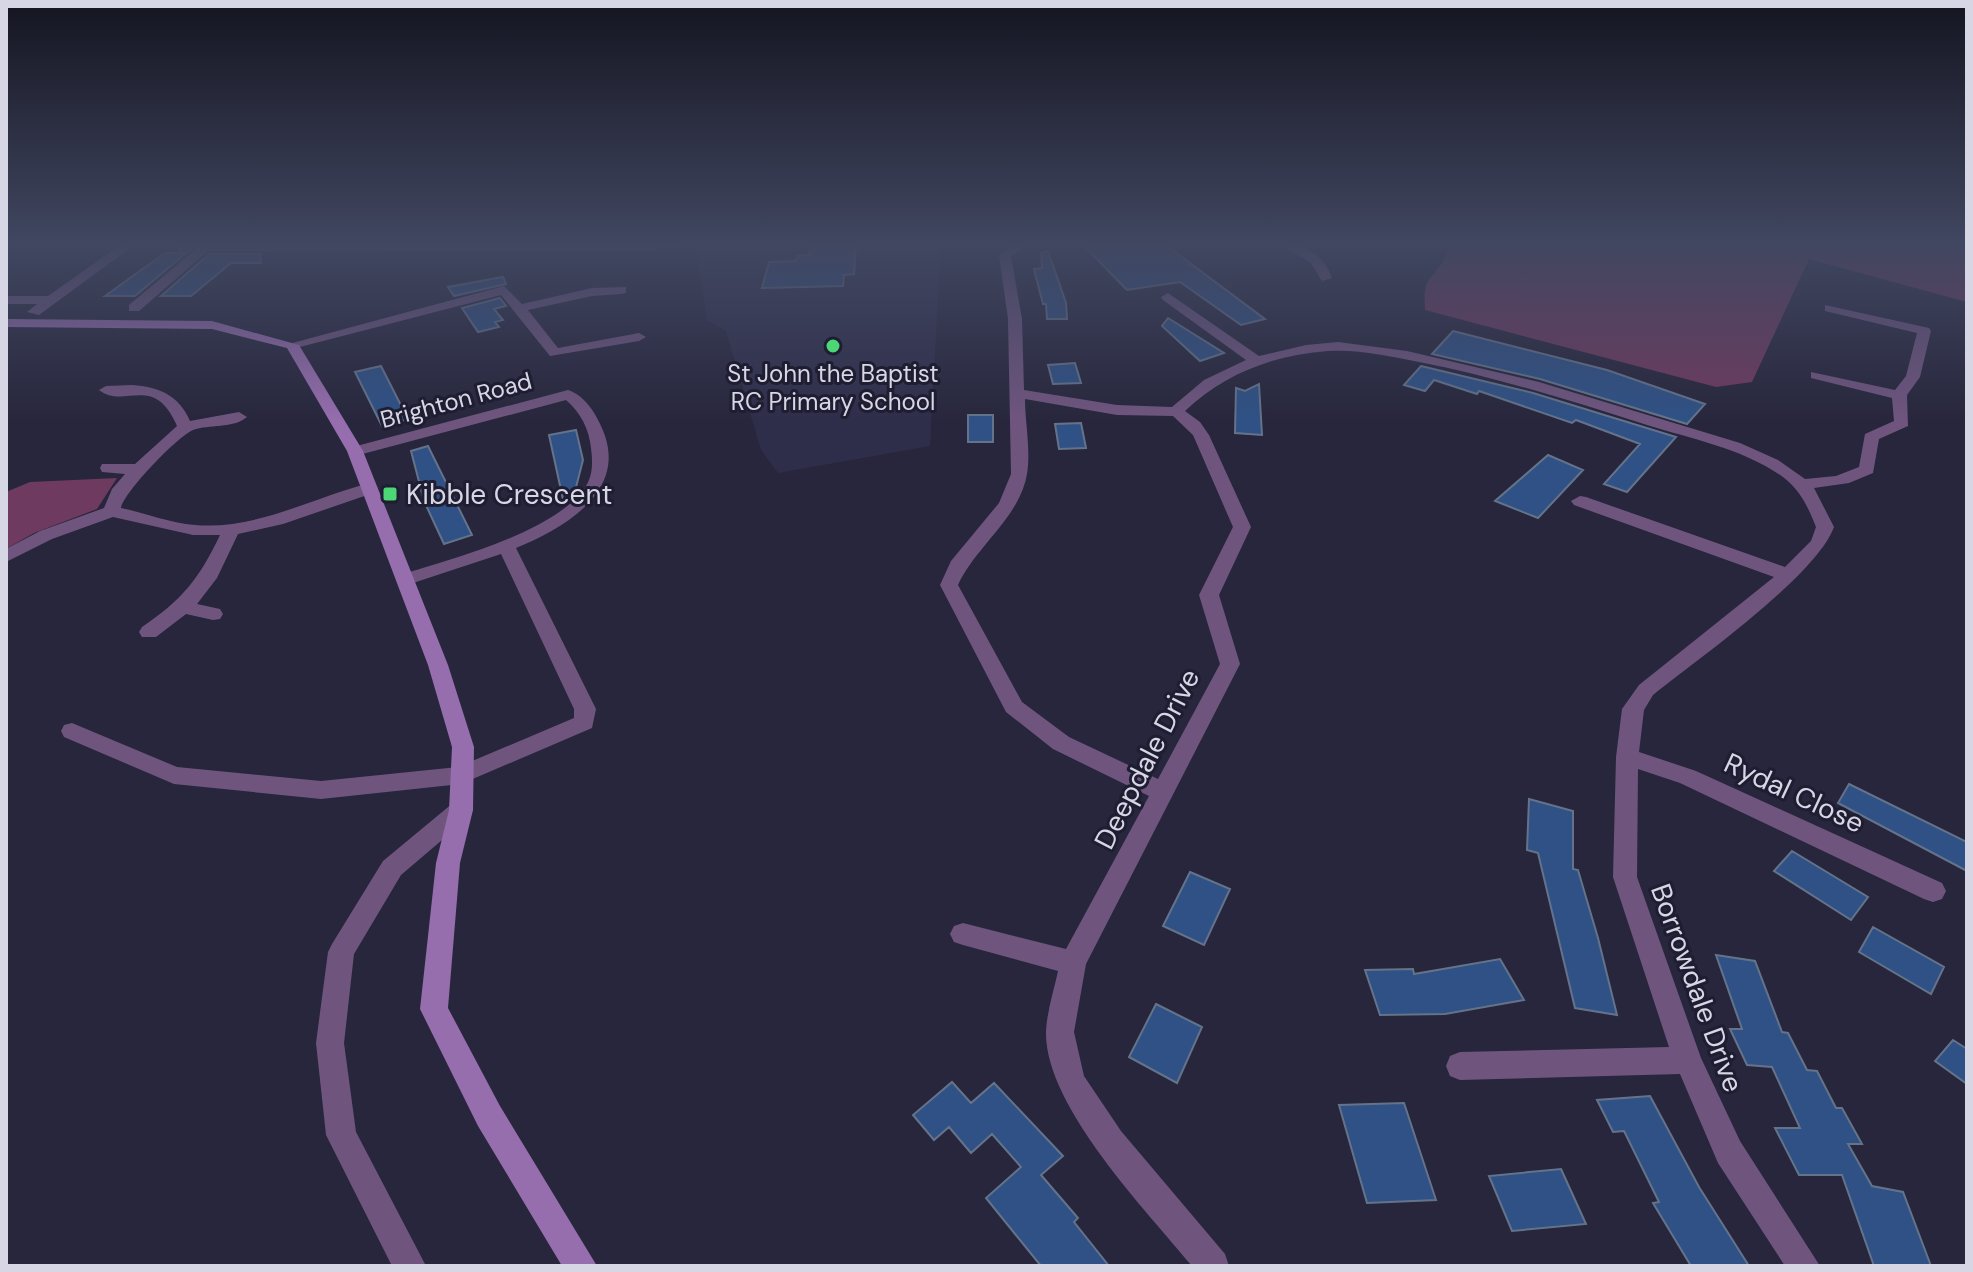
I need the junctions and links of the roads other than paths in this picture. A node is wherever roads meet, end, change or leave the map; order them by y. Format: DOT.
graph roads {
  1 [pos="48,302"];
  2 [pos="141,302"];
  3 [pos="456,302"];
  4 [pos="516,302"];
  5 [pos="546,302"];
  6 [pos="1012,302"];
  7 [pos="1175,302"];
  8 [pos="134,308"];
  9 [pos="521,308"];
  10 [pos="1830,308"];
  11 [pos="34,312"];
  12 [pos="6,323"];
  13 [pos="639,337"];
  14 [pos="292,345"];
  15 [pos="1257,361"];
  16 [pos="1816,375"];
  17 [pos="152,379"];
  18 [pos="106,390"];
  19 [pos="137,390"];
  20 [pos="1018,393"];
  21 [pos="1899,395"];
  22 [pos="1176,411"];
  23 [pos="239,417"];
  24 [pos="185,427"];
  25 [pos="355,451"];
  26 [pos="108,468"];
  27 [pos="139,469"];
  28 [pos="1801,484"];
  29 [pos="370,488"];
  30 [pos="1580,501"];
  31 [pos="112,511"];
  32 [pos="231,530"];
  33 [pos="507,547"];
  34 [pos="6,556"];
  35 [pos="1788,575"];
  36 [pos="407,579"];
  37 [pos="184,607"];
  38 [pos="213,614"];
  39 [pos="149,632"];
  40 [pos="72,731"];
  41 [pos="1627,757"];
  42 [pos="461,775"];
  43 [pos="1165,793"];
  44 [pos="461,810"];
  45 [pos="1933,891"];
  46 [pos="963,934"];
  47 [pos="1073,963"];
  48 [pos="1688,1060"];
  49 [pos="1460,1066"];
  50 [pos="410,1266"];
  51 [pos="581,1266"];
  52 [pos="1213,1266"];
  53 [pos="1804,1266"];
  1 -- 11 [label="street"];
  2 -- 8 [label="street"];
  3 -- 14 [label="street"];
  4 -- 9 [label="street"];
  5 -- 9 [label="street"];
  6 -- 20 [label="street"];
  7 -- 15 [label="street"];
  9 -- 13 [label="street"];
  10 -- 21 [label="street"];
  12 -- 14 [label="street"];
  14 -- 25 [label="street"];
  15 -- 22 [label="street"];
  15 -- 28 [label="street, Borrowdale Drive"];
  16 -- 21 [label="street"];
  17 -- 19 [label="street"];
  18 -- 19 [label="street"];
  19 -- 24 [label="street"];
  20 -- 22 [label="street"];
  20 -- 43 [label="street"];
  21 -- 28 [label="street"];
  22 -- 43 [label="street, Deepdale Drive"];
  23 -- 24 [label="street"];
  24 -- 27 [label="street"];
  25 -- 29 [label="street"];
  25 -- 33 [label="street, Brighton Road"];
  26 -- 27 [label="street"];
  27 -- 31 [label="street"];
  28 -- 35 [label="street, Borrowdale Drive"];
  29 -- 32 [label="street"];
  29 -- 36 [label="street"];
  30 -- 35 [label="street"];
  31 -- 32 [label="street"];
  31 -- 34 [label="street"];
  32 -- 37 [label="street"];
  33 -- 36 [label="street"];
  33 -- 42 [label="street"];
  35 -- 41 [label="street, Borrowdale Drive"];
  36 -- 42 [label="street"];
  37 -- 38 [label="street"];
  37 -- 39 [label="street"];
  40 -- 42 [label="street"];
  41 -- 45 [label="street, Rydal Close"];
  41 -- 48 [label="street, Borrowdale Drive"];
  42 -- 44 [label="street"];
  43 -- 47 [label="street, Deepdale Drive"];
  44 -- 50 [label="street"];
  44 -- 51 [label="street"];
  46 -- 47 [label="street"];
  47 -- 52 [label="street, Deepdale Drive"];
  48 -- 49 [label="street"];
  48 -- 53 [label="street, Borrowdale Drive"];
}
